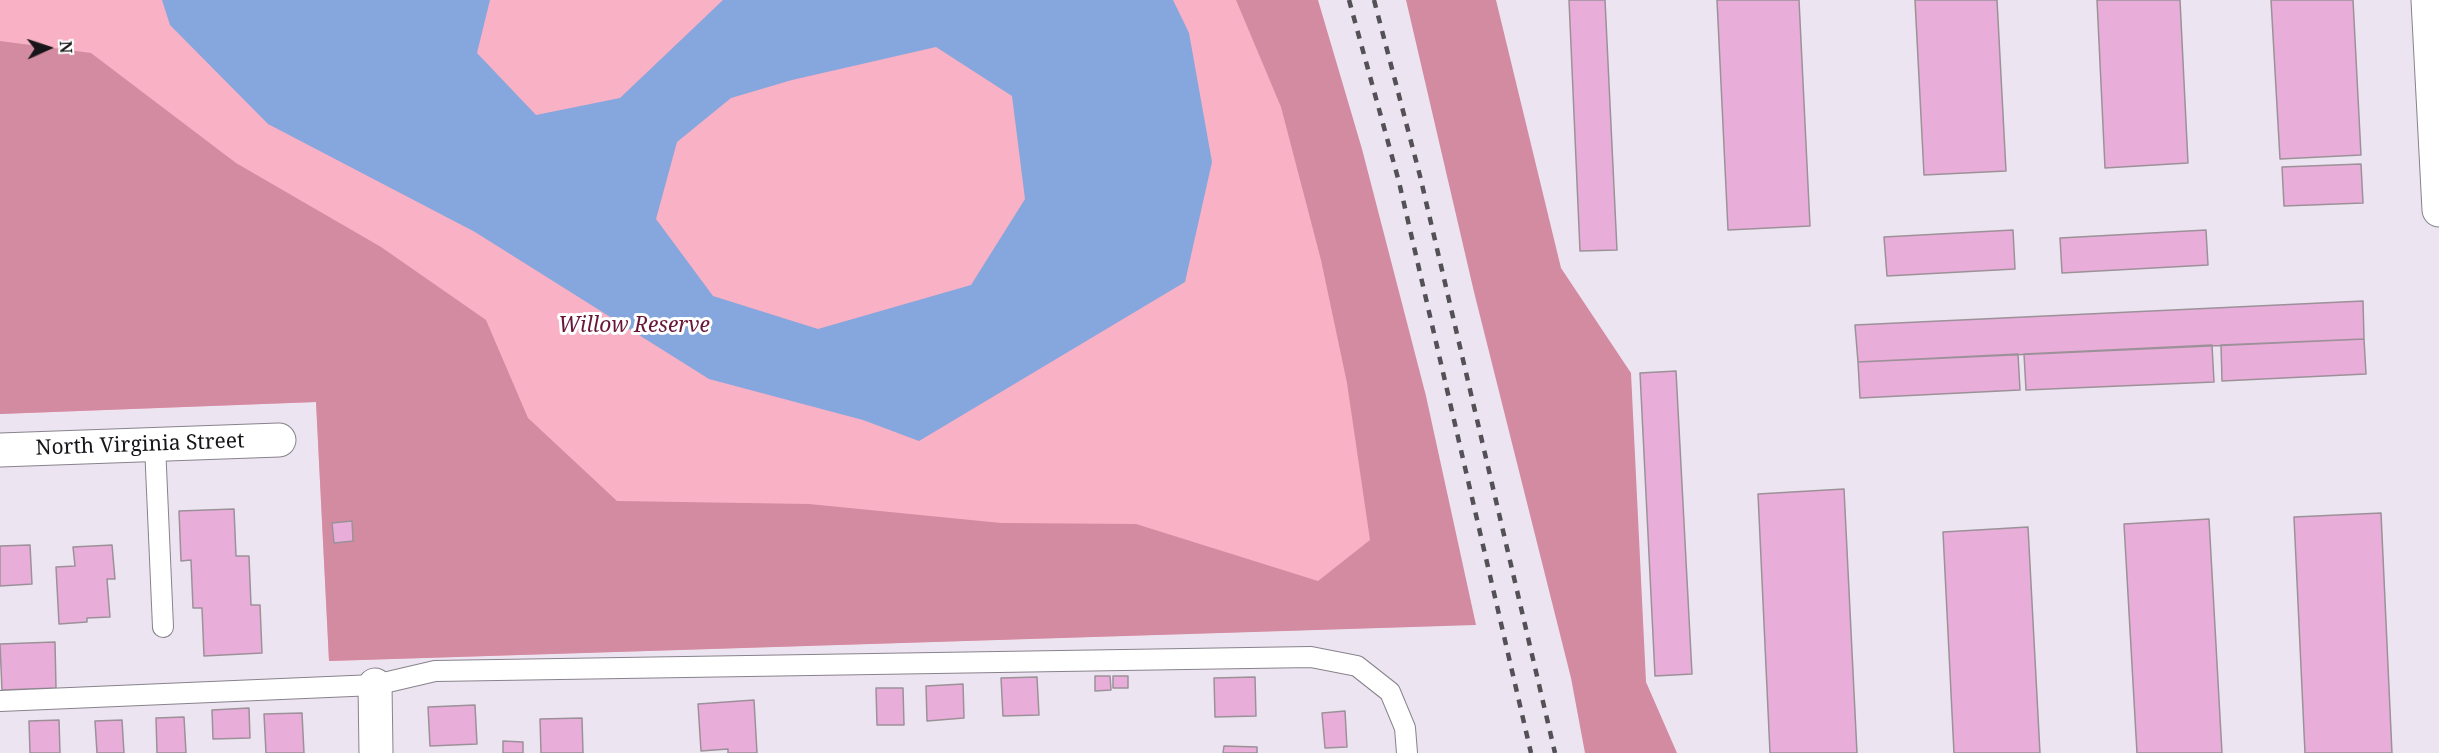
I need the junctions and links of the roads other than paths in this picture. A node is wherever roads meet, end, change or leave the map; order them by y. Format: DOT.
graph roads {
  1 [pos="2428,0"];
  2 [pos="2439,210"];
  3 [pos="279,440"];
  4 [pos="155,445"];
  5 [pos="0,450"];
  6 [pos="164,627"];
  7 [pos="375,685"];
  8 [pos="0,701"];
  9 [pos="376,753"];
  10 [pos="1407,753"];
  1 -- 2 [label="street"];
  3 -- 4 [label="street, North Virginia Street"];
  4 -- 5 [label="street, North Virginia Street"];
  4 -- 6 [label="lane"];
  7 -- 8 [label="lane"];
  7 -- 9 [label="street"];
  7 -- 10 [label="lane"];
}
